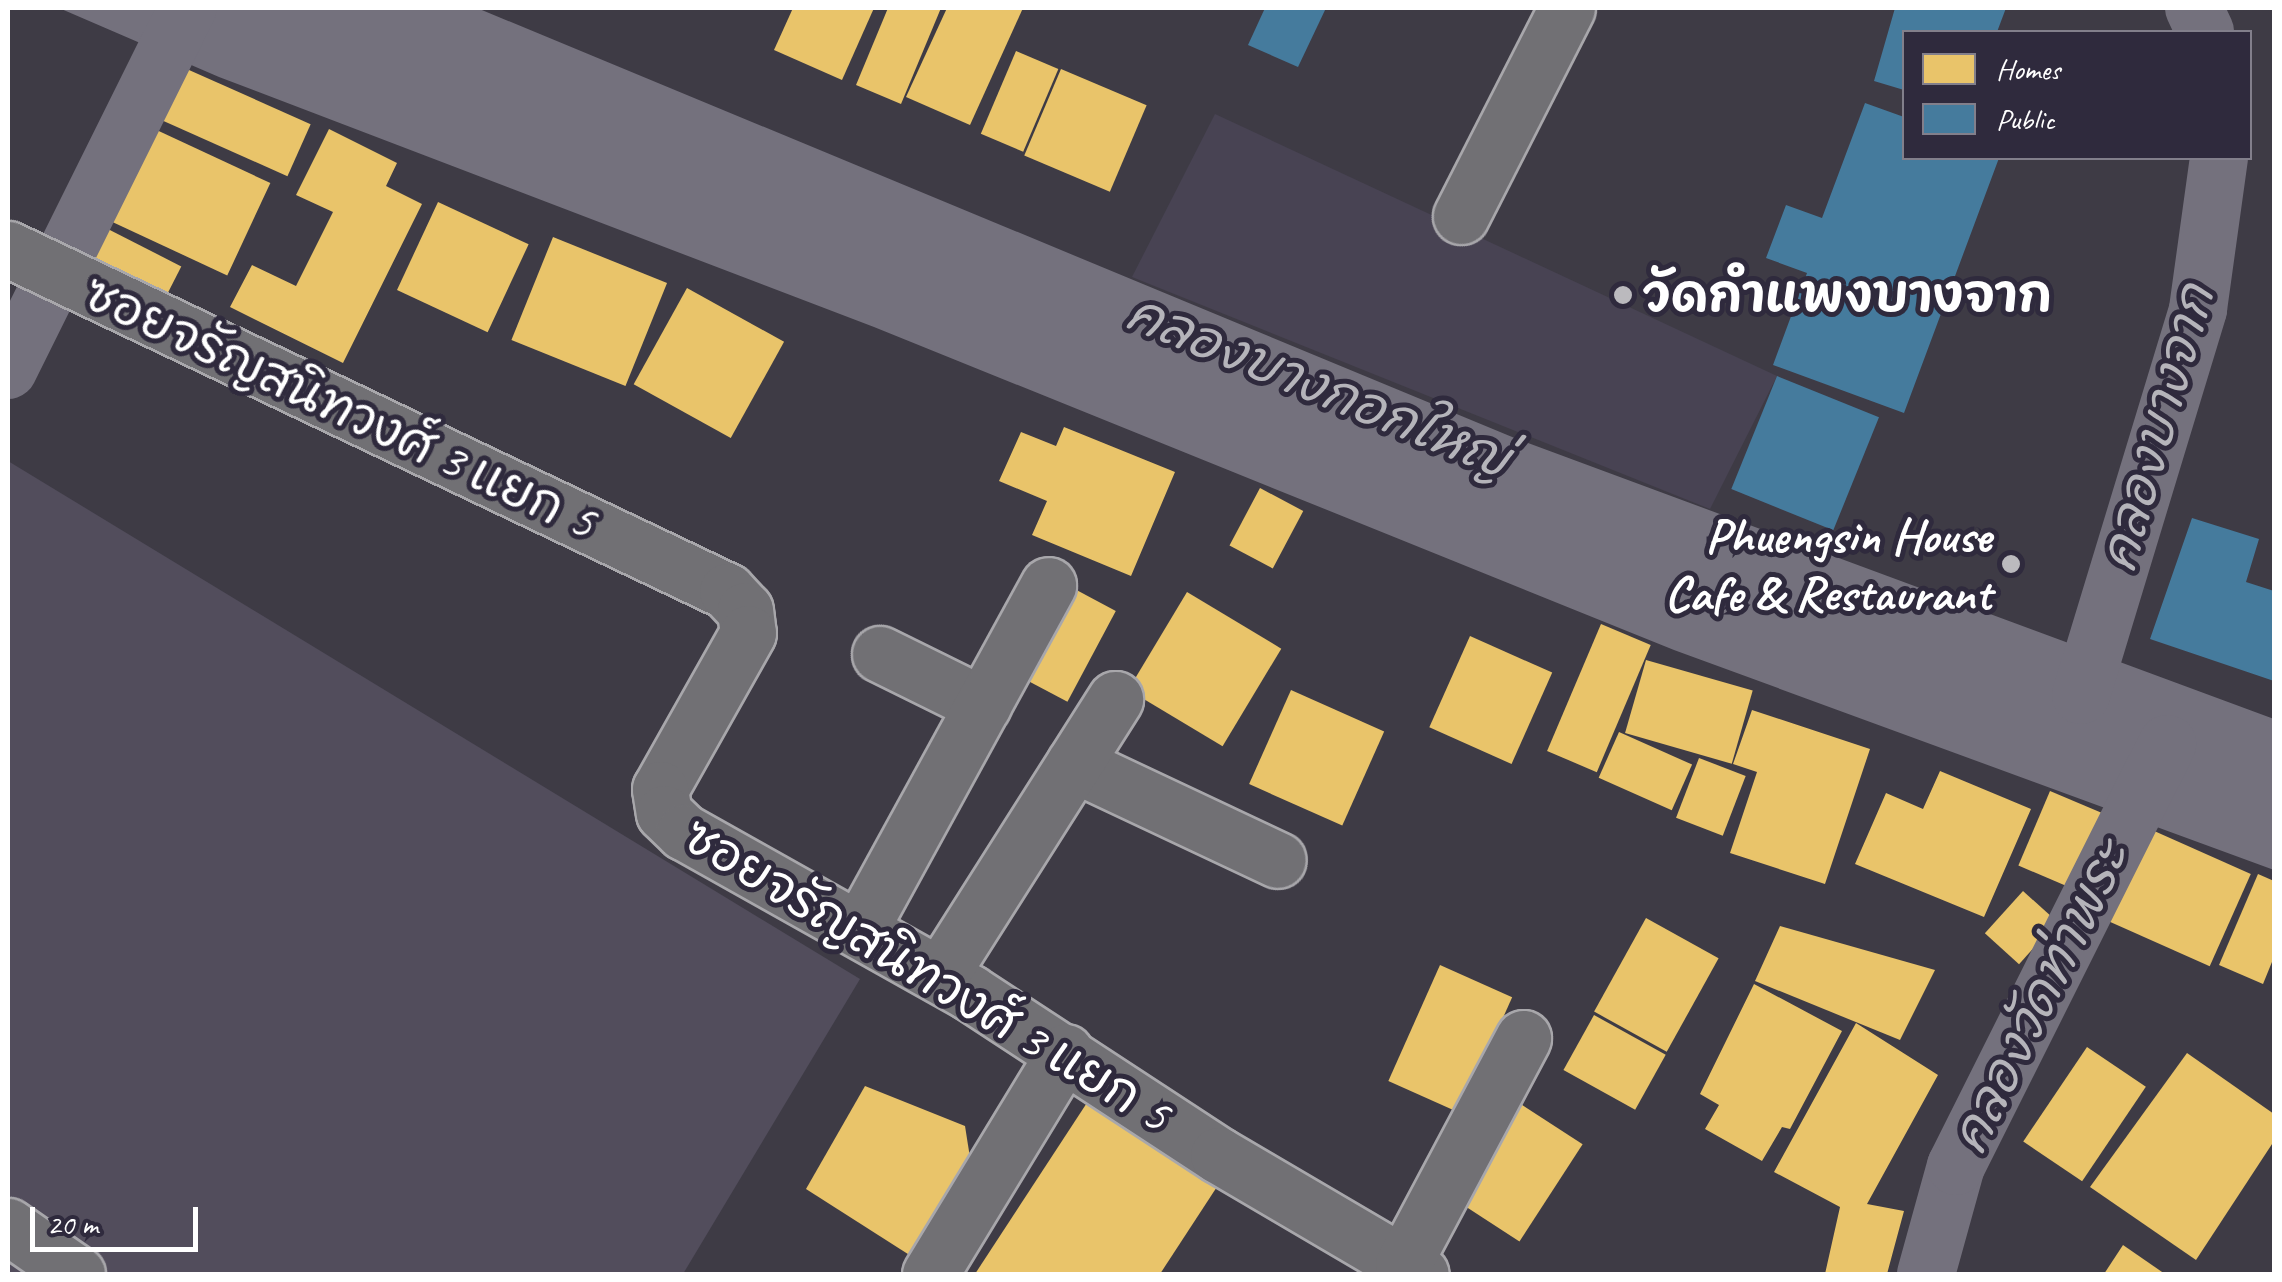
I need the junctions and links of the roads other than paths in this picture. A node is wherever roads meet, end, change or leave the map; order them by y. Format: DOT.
graph roads {
  1 [pos="1567,8"];
  2 [pos="1462,216"];
  3 [pos="10,250"];
  4 [pos="1048,585"];
  5 [pos="880,654"];
  6 [pos="1115,699"];
  7 [pos="983,705"];
  8 [pos="1074,764"];
  9 [pos="1278,860"];
  10 [pos="860,929"];
  11 [pos="940,976"];
  12 [pos="1523,1038"];
  13 [pos="1065,1052"];
  14 [pos="8,1226"];
  15 [pos="1412,1269"];
  16 [pos="77,1274"];
  17 [pos="930,1274"];
  1 -- 2 [label="street"];
  3 -- 10 [label="street, ซอยจรัญสนิทวงศ์ 3 แยก 5"];
  4 -- 7 [label="street"];
  5 -- 7 [label="street"];
  6 -- 8 [label="street"];
  7 -- 10 [label="street"];
  8 -- 9 [label="street"];
  8 -- 11 [label="street"];
  10 -- 11 [label="street, ซอยจรัญสนิทวงศ์ 3 แยก 5"];
  11 -- 13 [label="street, ซอยจรัญสนิทวงศ์ 3 แยก 5"];
  12 -- 15 [label="street"];
  13 -- 15 [label="street, ซอยจรัญสนิทวงศ์ 3 แยก 5"];
  13 -- 17 [label="street"];
  14 -- 16 [label="street"];
}
